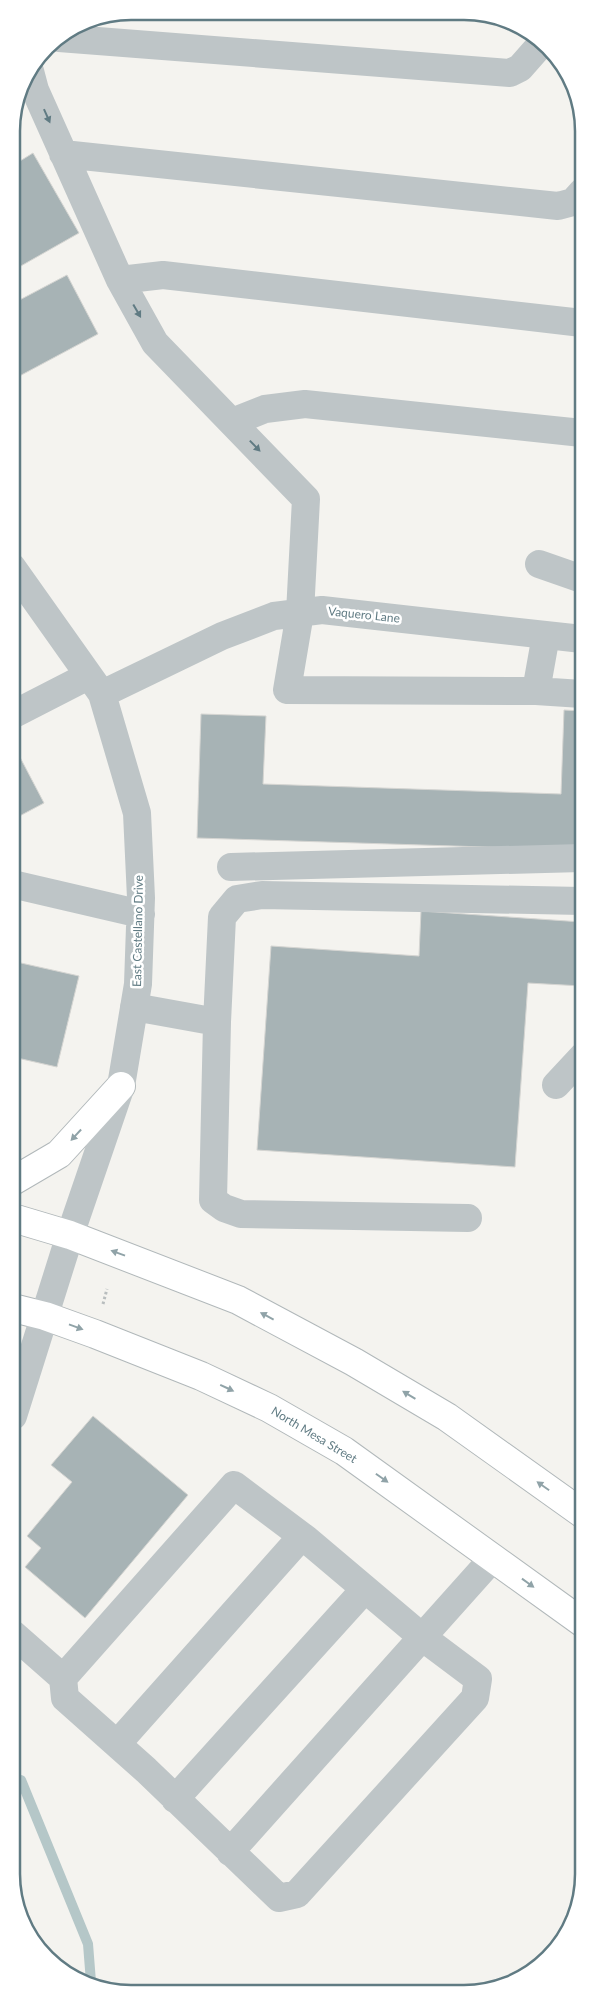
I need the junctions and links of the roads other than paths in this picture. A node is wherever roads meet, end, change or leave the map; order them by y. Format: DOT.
graph roads {
  1 [pos="69,39"];
  2 [pos="537,48"];
  3 [pos="33,81"];
  4 [pos="64,154"];
  5 [pos="575,200"];
  6 [pos="120,280"];
  7 [pos="575,322"];
  8 [pos="232,422"];
  9 [pos="575,432"];
  10 [pos="538,564"];
  11 [pos="575,577"];
  12 [pos="20,578"];
  13 [pos="300,613"];
  14 [pos="546,635"];
  15 [pos="575,638"];
  16 [pos="95,685"];
  17 [pos="536,691"];
  18 [pos="575,694"];
  19 [pos="20,712"];
  20 [pos="575,858"];
  21 [pos="231,867"];
  22 [pos="20,886"];
  23 [pos="575,901"];
  24 [pos="141,914"];
  25 [pos="134,1007"];
  26 [pos="217,1022"];
  27 [pos="575,1065"];
  28 [pos="556,1085"];
  29 [pos="121,1086"];
  30 [pos="20,1176"];
  31 [pos="468,1218"];
  32 [pos="20,1220"];
  33 [pos="70,1235"];
  34 [pos="20,1310"];
  35 [pos="45,1316"];
  36 [pos="20,1394"];
  37 [pos="575,1508"];
  38 [pos="302,1536"];
  39 [pos="493,1558"];
  40 [pos="365,1589"];
  41 [pos="575,1617"];
  42 [pos="422,1637"];
  43 [pos="20,1640"];
  44 [pos="63,1678"];
  45 [pos="117,1744"];
  46 [pos="175,1798"];
  47 [pos="230,1852"];
  1 -- 2 [label="street"];
  3 -- 4 [label="street, one-way"];
  4 -- 5 [label="street"];
  4 -- 6 [label="street"];
  6 -- 7 [label="street"];
  6 -- 8 [label="street, one-way"];
  8 -- 9 [label="street"];
  8 -- 13 [label="street, one-way"];
  10 -- 11 [label="street"];
  12 -- 16 [label="street, East Castellano Drive"];
  13 -- 14 [label="street, Vaquero Lane"];
  13 -- 16 [label="street, Vaquero Lane"];
  13 -- 17 [label="street"];
  14 -- 15 [label="street, Vaquero Lane"];
  14 -- 17 [label="street"];
  16 -- 19 [label="street, Vaquero Lane"];
  16 -- 24 [label="street, East Castellano Drive"];
  17 -- 18 [label="street"];
  20 -- 21 [label="street"];
  22 -- 24 [label="street"];
  23 -- 26 [label="street"];
  24 -- 25 [label="street, East Castellano Drive"];
  25 -- 26 [label="street"];
  25 -- 29 [label="street, East Castellano Drive"];
  26 -- 31 [label="street"];
  27 -- 28 [label="street"];
  29 -- 30 [label="main road, one-way"];
  29 -- 33 [label="street, East Castellano Drive"];
  32 -- 33 [label="main road"];
  33 -- 35 [label="street, East Castellano Drive"];
  37 -- 33 [label="main road, one-way"];
  34 -- 35 [label="main road, North Mesa Street"];
  35 -- 36 [label="street, East Castellano Drive"];
  35 -- 39 [label="main road, North Mesa Street, one-way"];
  38 -- 40 [label="street"];
  38 -- 44 [label="street"];
  38 -- 45 [label="street"];
  39 -- 41 [label="main road, North Mesa Street, one-way"];
  39 -- 42 [label="street"];
  40 -- 42 [label="street"];
  40 -- 46 [label="street"];
  42 -- 47 [label="street"];
  42 -- 47 [label="street"];
  43 -- 44 [label="street"];
  44 -- 45 [label="street"];
  45 -- 46 [label="street"];
  46 -- 47 [label="street"];
}
